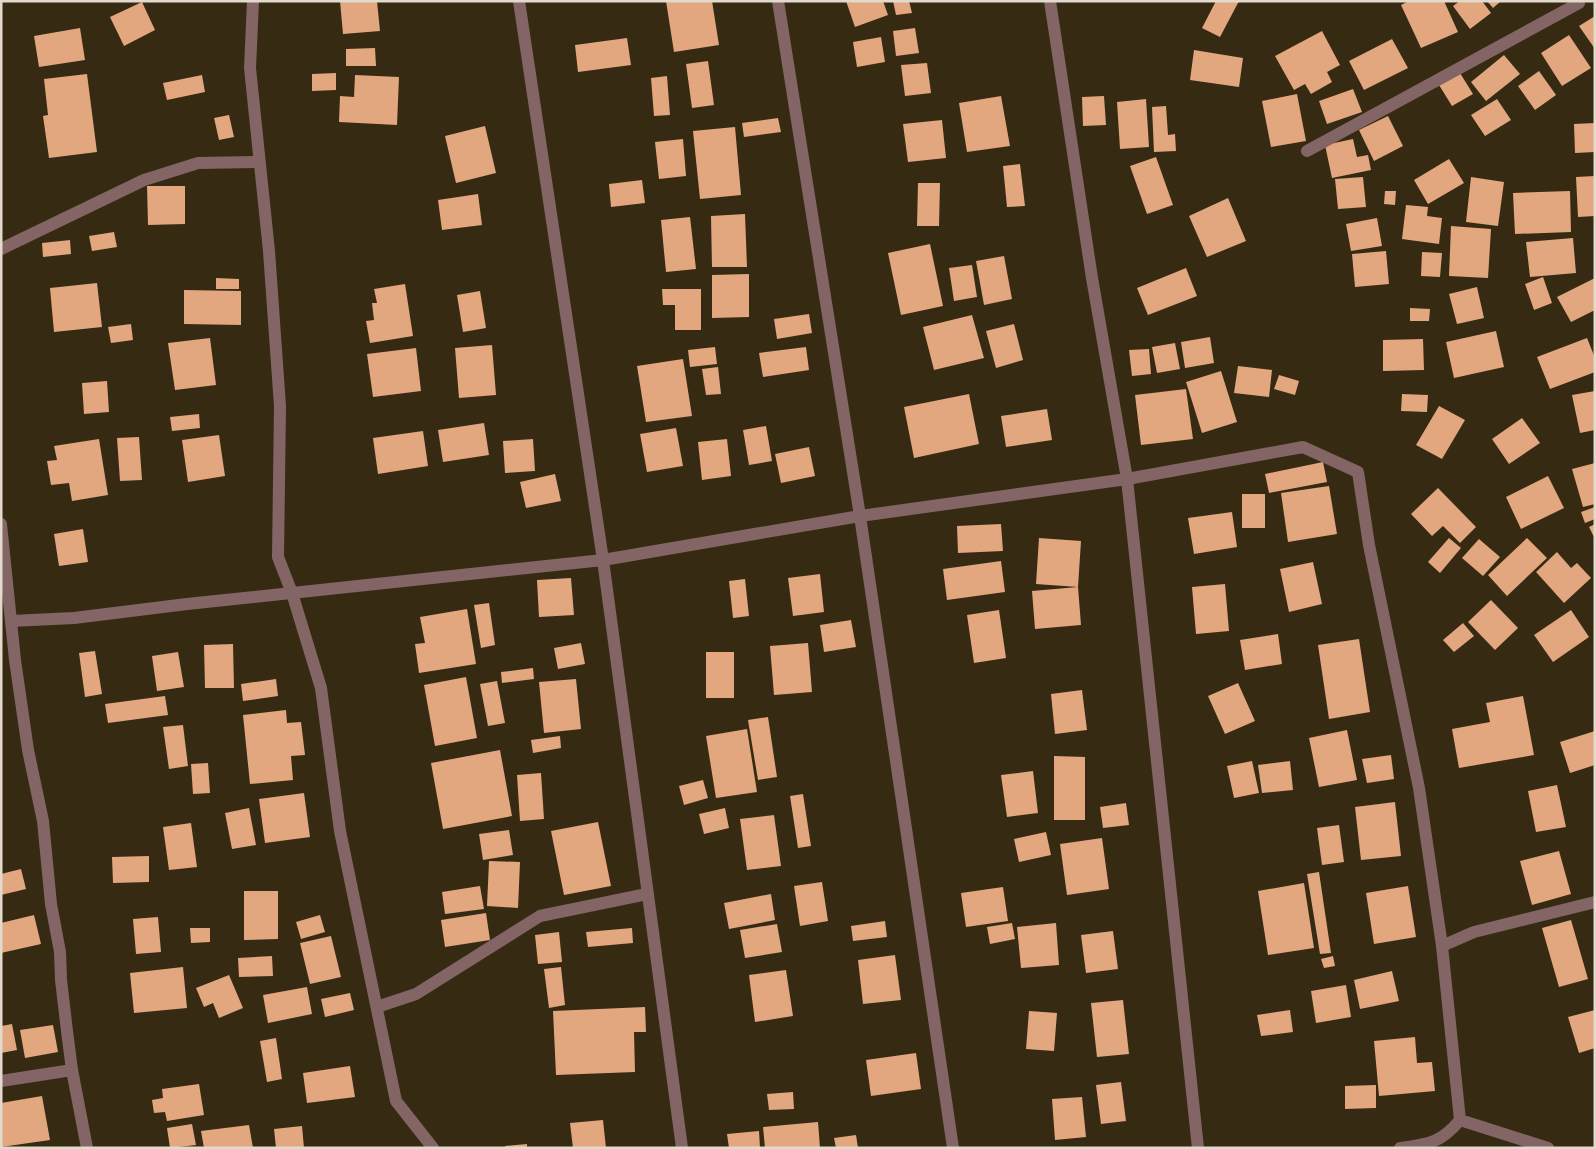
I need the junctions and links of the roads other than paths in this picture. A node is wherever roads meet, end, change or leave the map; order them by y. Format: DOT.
graph roads {
  1 [pos="253,1"];
  2 [pos="519,1"];
  3 [pos="778,1"];
  4 [pos="1050,1"];
  5 [pos="1579,1"];
  6 [pos="1307,151"];
  7 [pos="260,162"];
  8 [pos="1,249"];
  9 [pos="1126,479"];
  10 [pos="860,516"];
  11 [pos="1,524"];
  12 [pos="603,560"];
  13 [pos="292,593"];
  14 [pos="11,621"];
  15 [pos="647,894"];
  16 [pos="1595,902"];
  17 [pos="1442,946"];
  18 [pos="377,1007"];
  19 [pos="72,1070"];
  20 [pos="1,1081"];
  21 [pos="1460,1120"];
  22 [pos="87,1148"];
  23 [pos="433,1148"];
  24 [pos="682,1148"];
  25 [pos="953,1148"];
  26 [pos="1198,1148"];
  27 [pos="1400,1148"];
  28 [pos="1548,1148"];
  1 -- 7 [label="street"];
  2 -- 12 [label="street"];
  3 -- 10 [label="street"];
  4 -- 9 [label="street"];
  5 -- 6 [label="street"];
  7 -- 8 [label="street"];
  7 -- 13 [label="street"];
  9 -- 10 [label="street"];
  9 -- 17 [label="street"];
  9 -- 26 [label="street"];
  10 -- 12 [label="street"];
  10 -- 25 [label="street"];
  11 -- 14 [label="street"];
  12 -- 13 [label="street"];
  12 -- 15 [label="street"];
  13 -- 14 [label="street"];
  13 -- 18 [label="street"];
  14 -- 19 [label="street"];
  15 -- 18 [label="street"];
  15 -- 24 [label="street"];
  16 -- 17 [label="street"];
  17 -- 21 [label="street"];
  18 -- 23 [label="street"];
  19 -- 20 [label="street"];
  19 -- 22 [label="street"];
  21 -- 27 [label="street"];
  21 -- 28 [label="street"];
}
